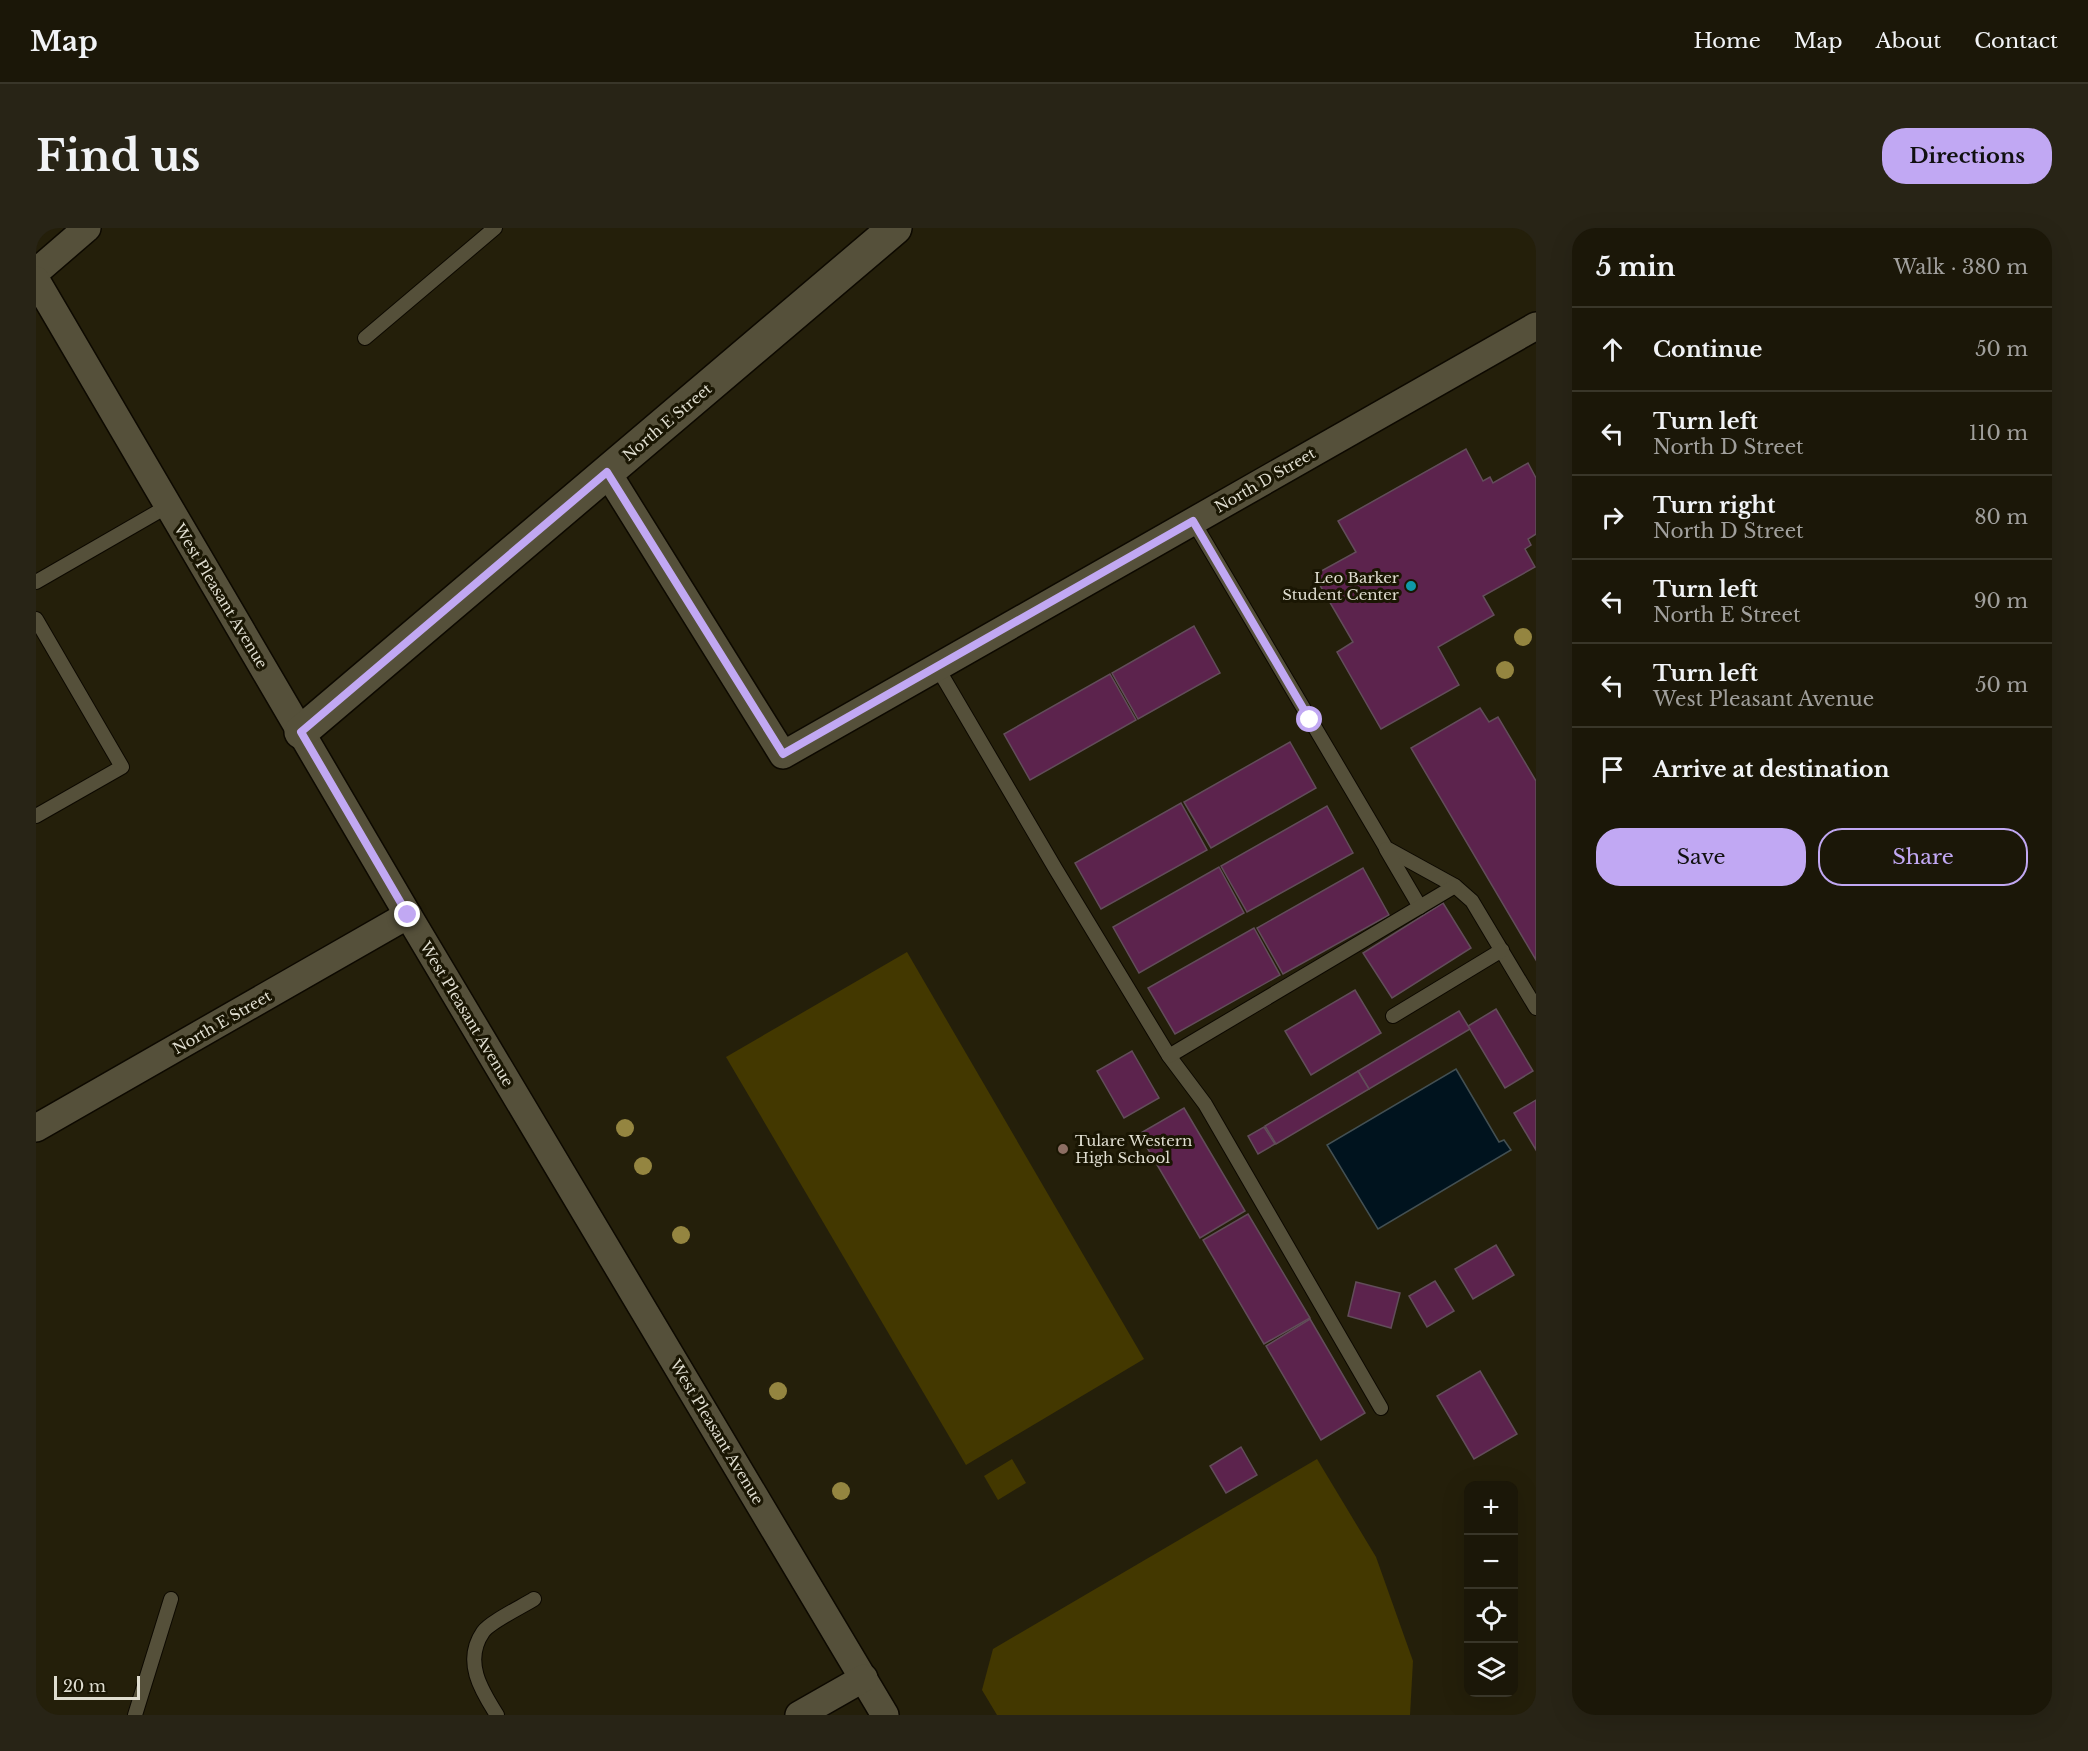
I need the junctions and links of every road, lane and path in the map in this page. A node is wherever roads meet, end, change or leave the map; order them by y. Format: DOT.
graph roads {
  1 [pos="87,228"];
  2 [pos="495,228"];
  3 [pos="895,228"];
  4 [pos="36,272"];
  5 [pos="36,280"];
  6 [pos="1536,326"];
  7 [pos="365,339"];
  8 [pos="607,472"];
  9 [pos="168,506"];
  10 [pos="1193,521"];
  11 [pos="36,582"];
  12 [pos="36,619"];
  13 [pos="937,666"];
  14 [pos="301,732"];
  15 [pos="36,816"];
  16 [pos="1386,848"];
  17 [pos="1455,886"];
  18 [pos="1420,907"];
  19 [pos="408,915"];
  20 [pos="1502,950"];
  21 [pos="1536,1008"];
  22 [pos="1393,1016"];
  23 [pos="1169,1056"];
  24 [pos="36,1128"];
  25 [pos="1381,1408"];
  26 [pos="171,1599"];
  27 [pos="534,1599"];
  28 [pos="864,1678"];
  29 [pos="135,1715"];
  30 [pos="497,1715"];
  31 [pos="799,1715"];
  32 [pos="885,1715"];
  1 -- 4 [label="street"];
  2 -- 7 [label="lane"];
  3 -- 8 [label="street, North E Street"];
  5 -- 9 [label="street, West Pleasant Avenue"];
  6 -- 10 [label="street, North D Street"];
  8 -- 13 [label="street, North D Street"];
  8 -- 14 [label="street, North E Street"];
  9 -- 11 [label="lane"];
  9 -- 14 [label="street, West Pleasant Avenue"];
  10 -- 13 [label="street, North D Street"];
  10 -- 16 [label="lane"];
  12 -- 15 [label="lane"];
  13 -- 23 [label="lane"];
  14 -- 19 [label="street, West Pleasant Avenue"];
  16 -- 17 [label="lane"];
  16 -- 18 [label="lane"];
  17 -- 18 [label="lane"];
  17 -- 20 [label="lane"];
  18 -- 23 [label="lane"];
  19 -- 24 [label="street, North E Street"];
  19 -- 28 [label="street, West Pleasant Avenue"];
  20 -- 21 [label="lane"];
  20 -- 22 [label="lane"];
  23 -- 25 [label="lane"];
  26 -- 29 [label="lane"];
  27 -- 30 [label="lane"];
  28 -- 31 [label="street"];
  28 -- 32 [label="street, West Pleasant Avenue"];
}
